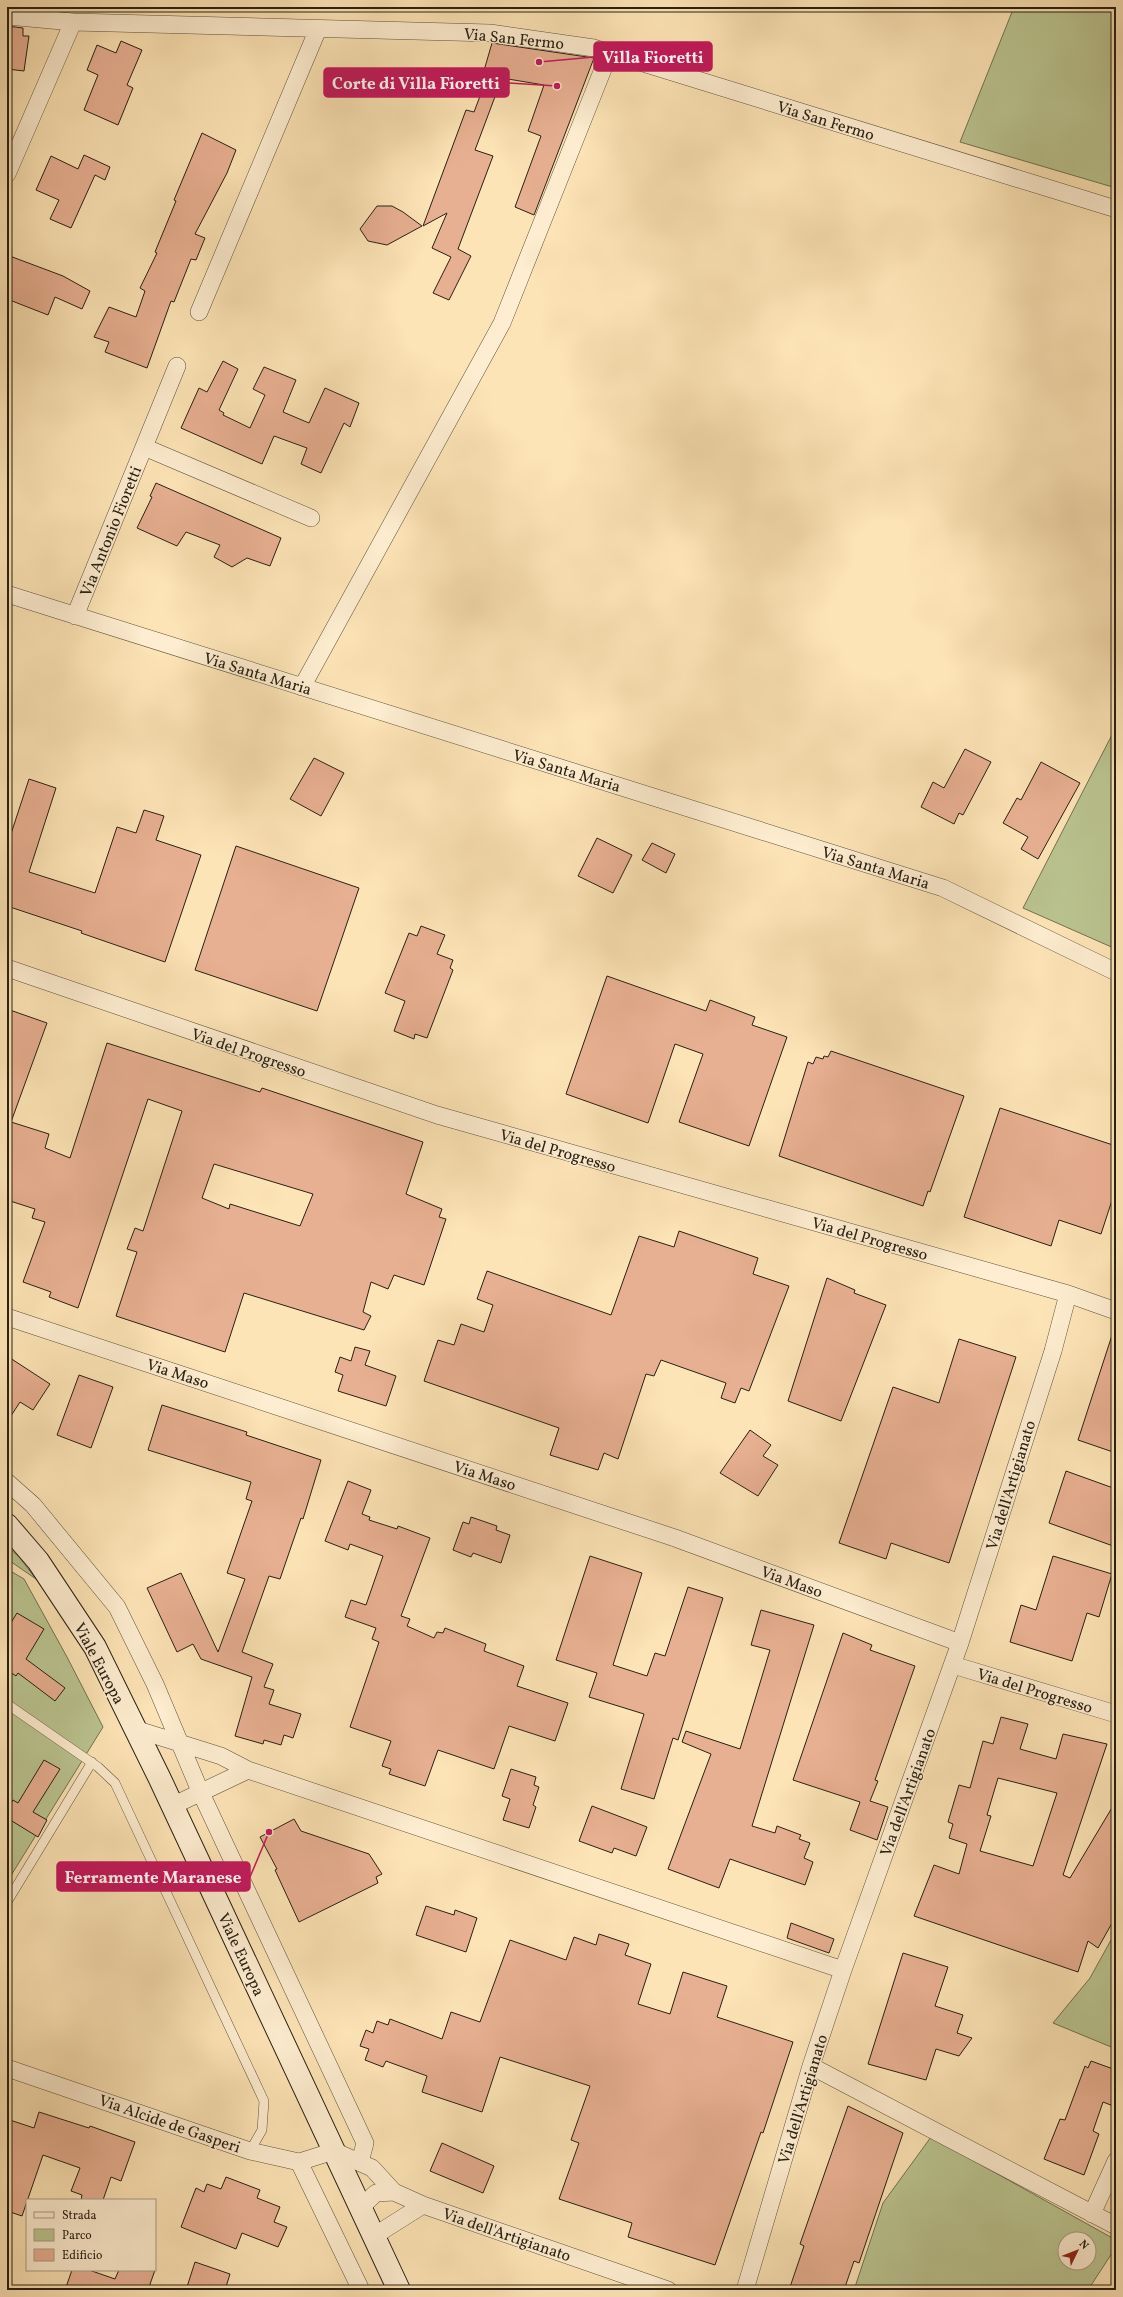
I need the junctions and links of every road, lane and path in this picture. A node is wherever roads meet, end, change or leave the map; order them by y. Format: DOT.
graph roads {
  1 [pos="7,16"];
  2 [pos="73,22"];
  3 [pos="318,29"];
  4 [pos="609,54"];
  5 [pos="7,174"];
  6 [pos="1116,209"];
  7 [pos="199,312"];
  8 [pos="177,366"];
  9 [pos="144,447"];
  10 [pos="311,518"];
  11 [pos="7,594"];
  12 [pos="75,616"];
  13 [pos="302,687"];
  14 [pos="7,968"];
  15 [pos="1116,972"];
  16 [pos="1068,1294"];
  17 [pos="1116,1311"];
  18 [pos="7,1317"];
  19 [pos="7,1482"];
  20 [pos="7,1525"];
  21 [pos="960,1643"];
  22 [pos="953,1665"];
  23 [pos="7,1704"];
  24 [pos="1116,1714"];
  25 [pos="135,1729"];
  26 [pos="180,1743"];
  27 [pos="92,1762"];
  28 [pos="248,1770"];
  29 [pos="200,1791"];
  30 [pos="172,1806"];
  31 [pos="7,1902"];
  32 [pos="843,1970"];
  33 [pos="811,2066"];
  34 [pos="7,2068"];
  35 [pos="250,2150"];
  36 [pos="334,2151"];
  37 [pos="1116,2161"];
  38 [pos="299,2162"];
  39 [pos="360,2162"];
  40 [pos="394,2192"];
  41 [pos="423,2205"];
  42 [pos="361,2207"];
  43 [pos="1092,2214"];
  44 [pos="1116,2226"];
  45 [pos="374,2236"];
  46 [pos="361,2290"];
  47 [pos="399,2290"];
  48 [pos="668,2290"];
  49 [pos="746,2290"];
  1 -- 2 [label="street, Via San Fermo"];
  2 -- 3 [label="street, Via San Fermo"];
  2 -- 5 [label="street"];
  3 -- 4 [label="street, Via San Fermo"];
  3 -- 7 [label="street"];
  4 -- 6 [label="street, Via San Fermo"];
  4 -- 13 [label="street"];
  8 -- 9 [label="street, Via Antonio Fioretti"];
  9 -- 10 [label="street, Via Antonio Fioretti"];
  9 -- 12 [label="street, Via Antonio Fioretti"];
  11 -- 12 [label="street, Via Santa Maria"];
  12 -- 13 [label="street, Via Santa Maria"];
  13 -- 15 [label="street, Via Santa Maria"];
  14 -- 16 [label="street, Via del Progresso"];
  16 -- 17 [label="street, Via del Progresso"];
  16 -- 21 [label="street, Via dell'Artigianato"];
  18 -- 21 [label="street, Via Maso"];
  19 -- 26 [label="street"];
  20 -- 25 [label="main road, Viale Europa"];
  21 -- 22 [label="street, Via dell'Artigianato"];
  22 -- 24 [label="street, Via del Progresso"];
  22 -- 32 [label="street, Via dell'Artigianato"];
  23 -- 27 [label="lane"];
  25 -- 26 [label="street"];
  25 -- 30 [label="main road, Viale Europa"];
  26 -- 28 [label="street"];
  26 -- 29 [label="street"];
  27 -- 31 [label="lane"];
  27 -- 35 [label="lane"];
  28 -- 29 [label="street"];
  28 -- 32 [label="street"];
  29 -- 30 [label="street"];
  29 -- 39 [label="street"];
  30 -- 36 [label="main road, Viale Europa"];
  32 -- 33 [label="street, Via dell'Artigianato"];
  33 -- 43 [label="street"];
  33 -- 49 [label="street, Via dell'Artigianato"];
  34 -- 35 [label="street, Via Alcide de Gasperi"];
  35 -- 38 [label="street, Via Alcide de Gasperi"];
  36 -- 38 [label="street"];
  36 -- 39 [label="street"];
  36 -- 42 [label="main road, Viale Europa"];
  37 -- 43 [label="street"];
  38 -- 46 [label="street"];
  39 -- 40 [label="street"];
  40 -- 41 [label="street"];
  40 -- 42 [label="street"];
  41 -- 45 [label="street, Via dell'Artigianato"];
  41 -- 48 [label="street, Via dell'Artigianato"];
  42 -- 45 [label="main road, Viale Europa"];
  43 -- 44 [label="street"];
  45 -- 47 [label="main road, Viale Europa"];
}
